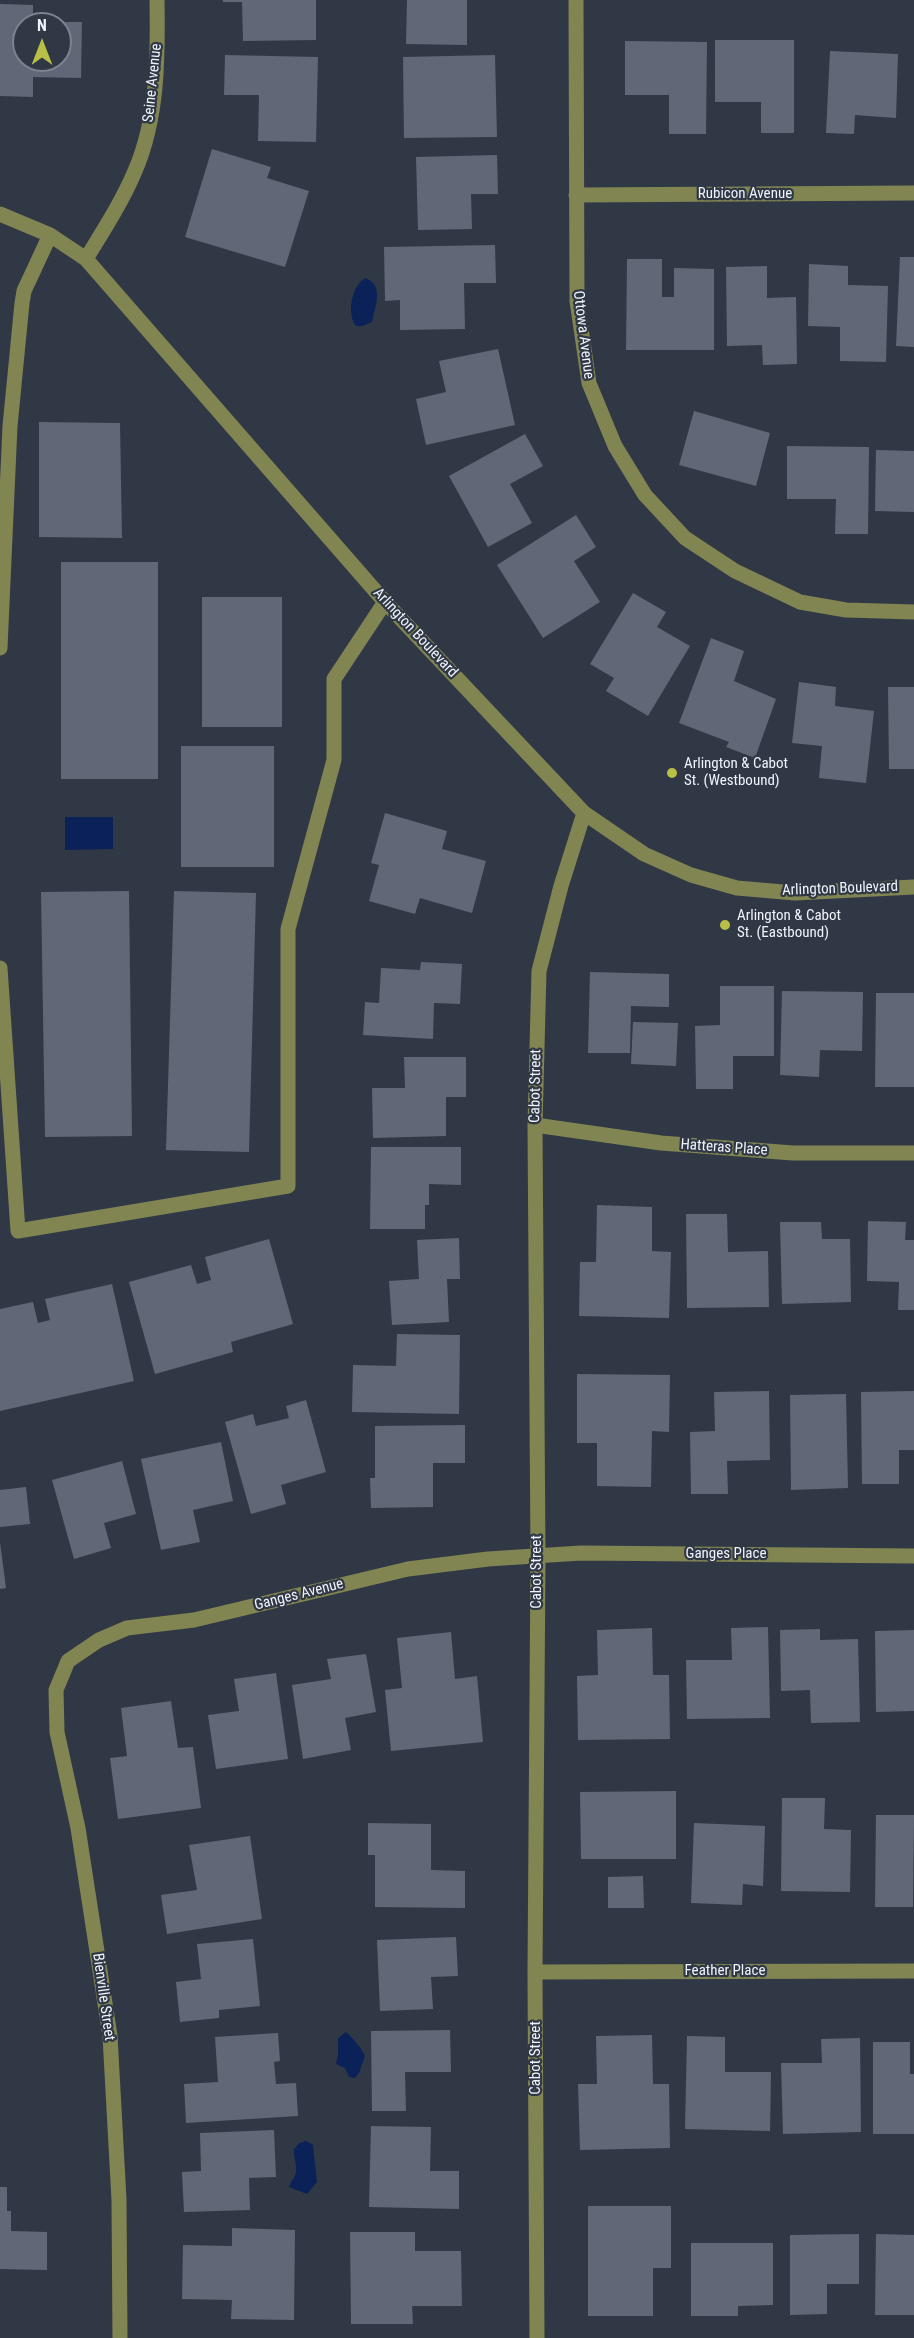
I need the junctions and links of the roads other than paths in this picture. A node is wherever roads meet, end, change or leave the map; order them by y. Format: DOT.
graph roads {
  1 [pos="157,0"];
  2 [pos="576,0"];
  3 [pos="914,193"];
  4 [pos="576,195"];
  5 [pos="0,214"];
  6 [pos="50,235"];
  7 [pos="86,260"];
  8 [pos="386,602"];
  9 [pos="914,612"];
  10 [pos="0,648"];
  11 [pos="584,813"];
  12 [pos="914,887"];
  13 [pos="0,968"];
  14 [pos="535,1125"];
  15 [pos="914,1153"];
  16 [pos="538,1556"];
  17 [pos="914,1556"];
  18 [pos="68,1661"];
  19 [pos="914,1971"];
  20 [pos="535,1972"];
  21 [pos="120,2338"];
  22 [pos="537,2338"];
  1 -- 7 [label="street, Seine Avenue"];
  2 -- 4 [label="street, Ottowa Avenue"];
  3 -- 4 [label="street, Rubicon Avenue"];
  4 -- 9 [label="street, Ottowa Avenue"];
  5 -- 6 [label="street, Arlington Boulevard"];
  6 -- 7 [label="street, Arlington Boulevard"];
  6 -- 10 [label="street"];
  7 -- 8 [label="street, Arlington Boulevard"];
  8 -- 11 [label="street, Arlington Boulevard"];
  8 -- 13 [label="street"];
  11 -- 12 [label="street, Arlington Boulevard"];
  11 -- 14 [label="street, Cabot Street"];
  14 -- 15 [label="street, Hatteras Place"];
  14 -- 16 [label="street, Cabot Street"];
  16 -- 17 [label="street, Ganges Place"];
  16 -- 18 [label="street, Ganges Avenue"];
  16 -- 20 [label="street, Cabot Street"];
  18 -- 21 [label="street, Bienville Street"];
  19 -- 20 [label="street, Feather Place"];
  20 -- 22 [label="street, Cabot Street"];
}
